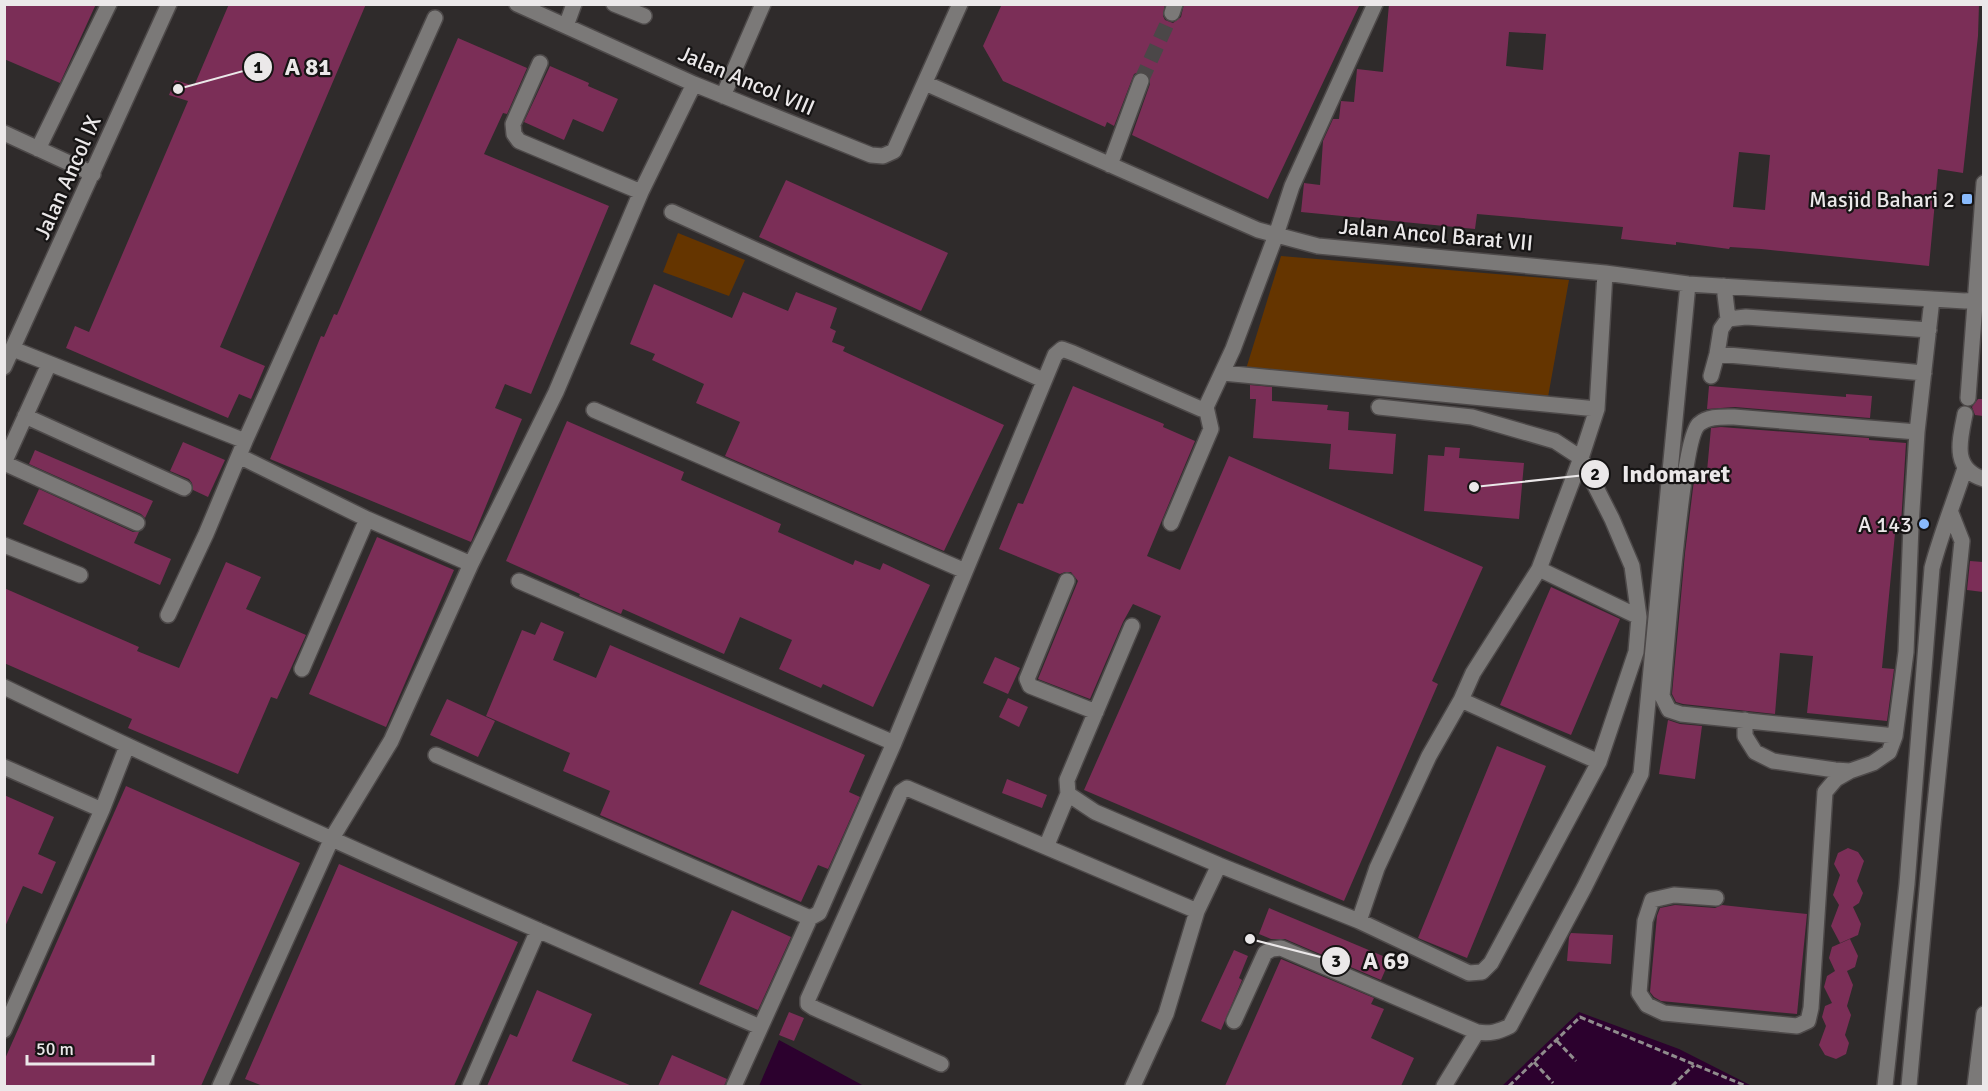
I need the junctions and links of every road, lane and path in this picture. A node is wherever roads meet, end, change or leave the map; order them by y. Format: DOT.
graph roads {
  1 [pos="110,4"];
  2 [pos="169,4"];
  3 [pos="517,4"];
  4 [pos="574,4"];
  5 [pos="614,4"];
  6 [pos="763,4"];
  7 [pos="1375,4"];
  8 [pos="959,5"];
  9 [pos="644,16"];
  10 [pos="435,18"];
  11 [pos="566,26"];
  12 [pos="540,63"];
  13 [pos="1141,81"];
  14 [pos="925,83"];
  15 [pos="694,84"];
  16 [pos="723,96"];
  17 [pos="4,133"];
  18 [pos="38,149"];
  19 [pos="1110,165"];
  20 [pos="93,174"];
  21 [pos="1983,183"];
  22 [pos="642,192"];
  23 [pos="672,212"];
  24 [pos="1276,235"];
  25 [pos="1605,273"];
  26 [pos="1688,284"];
  27 [pos="1724,286"];
  28 [pos="1932,299"];
  29 [pos="1974,300"];
  30 [pos="1728,319"];
  31 [pos="1929,330"];
  32 [pos="12,349"];
  33 [pos="1718,354"];
  34 [pos="49,364"];
  35 [pos="4,367"];
  36 [pos="1223,373"];
  37 [pos="1924,373"];
  38 [pos="1711,376"];
  39 [pos="1043,380"];
  40 [pos="1968,398"];
  41 [pos="1206,407"];
  42 [pos="1379,407"];
  43 [pos="1597,409"];
  44 [pos="594,410"];
  45 [pos="1965,414"];
  46 [pos="25,416"];
  47 [pos="1917,432"];
  48 [pos="245,441"];
  49 [pos="239,456"];
  50 [pos="1581,458"];
  51 [pos="4,463"];
  52 [pos="1965,468"];
  53 [pos="1983,479"];
  54 [pos="184,488"];
  55 [pos="1951,513"];
  56 [pos="367,519"];
  57 [pos="137,523"];
  58 [pos="1171,523"];
  59 [pos="4,545"];
  60 [pos="471,564"];
  61 [pos="1539,569"];
  62 [pos="965,571"];
  63 [pos="80,575"];
  64 [pos="519,581"];
  65 [pos="1067,581"];
  66 [pos="168,615"];
  67 [pos="1638,617"];
  68 [pos="1132,626"];
  69 [pos="302,669"];
  70 [pos="4,687"];
  71 [pos="1461,700"];
  72 [pos="1096,712"];
  73 [pos="1744,720"];
  74 [pos="1895,736"];
  75 [pos="894,743"];
  76 [pos="127,746"];
  77 [pos="436,755"];
  78 [pos="1599,762"];
  79 [pos="4,767"];
  80 [pos="1850,771"];
  81 [pos="1068,794"];
  82 [pos="102,810"];
  83 [pos="332,838"];
  84 [pos="1046,847"];
  85 [pos="1218,865"];
  86 [pos="1716,898"];
  87 [pos="1197,911"];
  88 [pos="810,918"];
  89 [pos="1359,921"];
  90 [pos="538,930"];
  91 [pos="1983,1014"];
  92 [pos="1234,1021"];
  93 [pos="760,1027"];
  94 [pos="4,1030"];
  95 [pos="1477,1032"];
  96 [pos="1556,1040"];
  97 [pos="1576,1061"];
  98 [pos="1534,1062"];
  99 [pos="941,1064"];
  100 [pos="1694,1065"];
  101 [pos="1513,1082"];
  102 [pos="1553,1083"];
  103 [pos="1676,1085"];
  104 [pos="220,1086"];
  105 [pos="470,1086"];
  106 [pos="734,1086"];
  107 [pos="1133,1086"];
  108 [pos="1444,1086"];
  109 [pos="1509,1086"];
  110 [pos="1517,1086"];
  111 [pos="1746,1086"];
  112 [pos="1886,1086"];
  113 [pos="1909,1086"];
  114 [pos="1975,1086"];
  1 -- 18 [label="street"];
  2 -- 20 [label="street, Jalan Ancol IX"];
  3 -- 11 [label="street, Jalan Ancol VIII"];
  4 -- 11 [label="street"];
  5 -- 9 [label="street"];
  6 -- 16 [label="street"];
  7 -- 24 [label="street"];
  8 -- 14 [label="street, Jalan Ancol VIII"];
  10 -- 48 [label="street"];
  11 -- 15 [label="street, Jalan Ancol VIII"];
  12 -- 22 [label="street"];
  13 -- 19 [label="street"];
  14 -- 16 [label="street, Jalan Ancol VIII"];
  14 -- 19 [label="street, Jalan Ancol Barat VII"];
  15 -- 16 [label="street, Jalan Ancol VIII"];
  15 -- 22 [label="street"];
  17 -- 18 [label="street"];
  18 -- 20 [label="street"];
  19 -- 24 [label="street, Jalan Ancol Barat VII"];
  20 -- 32 [label="street, Jalan Ancol IX"];
  21 -- 29 [label="street"];
  22 -- 60 [label="street"];
  23 -- 39 [label="street"];
  24 -- 25 [label="street, Jalan Ancol Barat VII"];
  24 -- 36 [label="street"];
  25 -- 26 [label="street, Jalan Ancol Barat VII"];
  25 -- 43 [label="street"];
  26 -- 27 [label="street, Jalan Ancol Barat VII"];
  26 -- 95 [label="street"];
  27 -- 28 [label="street, Jalan Ancol Barat VII"];
  27 -- 30 [label="street"];
  28 -- 29 [label="street, Jalan Ancol Barat VII"];
  28 -- 31 [label="street"];
  29 -- 40 [label="street"];
  30 -- 31 [label="street"];
  30 -- 33 [label="street"];
  31 -- 37 [label="street"];
  32 -- 34 [label="street"];
  32 -- 35 [label="street, Jalan Ancol IX"];
  33 -- 37 [label="street"];
  33 -- 38 [label="street"];
  34 -- 46 [label="street"];
  34 -- 48 [label="street"];
  36 -- 41 [label="street"];
  36 -- 43 [label="street"];
  37 -- 47 [label="street"];
  39 -- 41 [label="street"];
  39 -- 62 [label="street"];
  41 -- 58 [label="street"];
  42 -- 50 [label="street"];
  43 -- 50 [label="street"];
  44 -- 62 [label="street"];
  45 -- 52 [label="street"];
  46 -- 51 [label="street"];
  46 -- 54 [label="street"];
  47 -- 73 [label="street"];
  47 -- 74 [label="street"];
  48 -- 49 [label="street"];
  49 -- 56 [label="street"];
  49 -- 66 [label="street"];
  50 -- 61 [label="street"];
  50 -- 67 [label="street"];
  51 -- 57 [label="street"];
  52 -- 53 [label="street"];
  52 -- 55 [label="street"];
  55 -- 112 [label="street"];
  55 -- 113 [label="street"];
  56 -- 60 [label="street"];
  56 -- 69 [label="street"];
  59 -- 63 [label="street"];
  60 -- 83 [label="street"];
  61 -- 67 [label="street"];
  61 -- 71 [label="street"];
  62 -- 75 [label="street"];
  64 -- 75 [label="street"];
  65 -- 72 [label="street"];
  67 -- 78 [label="street"];
  68 -- 72 [label="street"];
  70 -- 76 [label="street"];
  71 -- 78 [label="street"];
  71 -- 89 [label="street"];
  72 -- 81 [label="street"];
  73 -- 74 [label="street"];
  73 -- 80 [label="street"];
  74 -- 80 [label="street"];
  75 -- 88 [label="street"];
  76 -- 82 [label="street"];
  76 -- 83 [label="street"];
  77 -- 88 [label="street"];
  78 -- 89 [label="street"];
  79 -- 82 [label="street"];
  80 -- 86 [label="street"];
  81 -- 84 [label="street"];
  81 -- 85 [label="street"];
  82 -- 94 [label="street"];
  83 -- 90 [label="street"];
  83 -- 104 [label="street"];
  84 -- 87 [label="street"];
  84 -- 99 [label="street"];
  85 -- 87 [label="street"];
  85 -- 89 [label="street"];
  87 -- 107 [label="street"];
  88 -- 93 [label="street"];
  90 -- 93 [label="street"];
  90 -- 105 [label="street"];
  91 -- 114 [label="street"];
  92 -- 95 [label="street"];
  93 -- 106 [label="street"];
  95 -- 108 [label="street"];
  96 -- 97 [label="path"];
  96 -- 98 [label="path"];
  96 -- 100 [label="path"];
  98 -- 101 [label="path"];
  98 -- 102 [label="path"];
  100 -- 103 [label="path"];
  100 -- 111 [label="path"];
  101 -- 109 [label="path"];
  101 -- 110 [label="path"];
}
